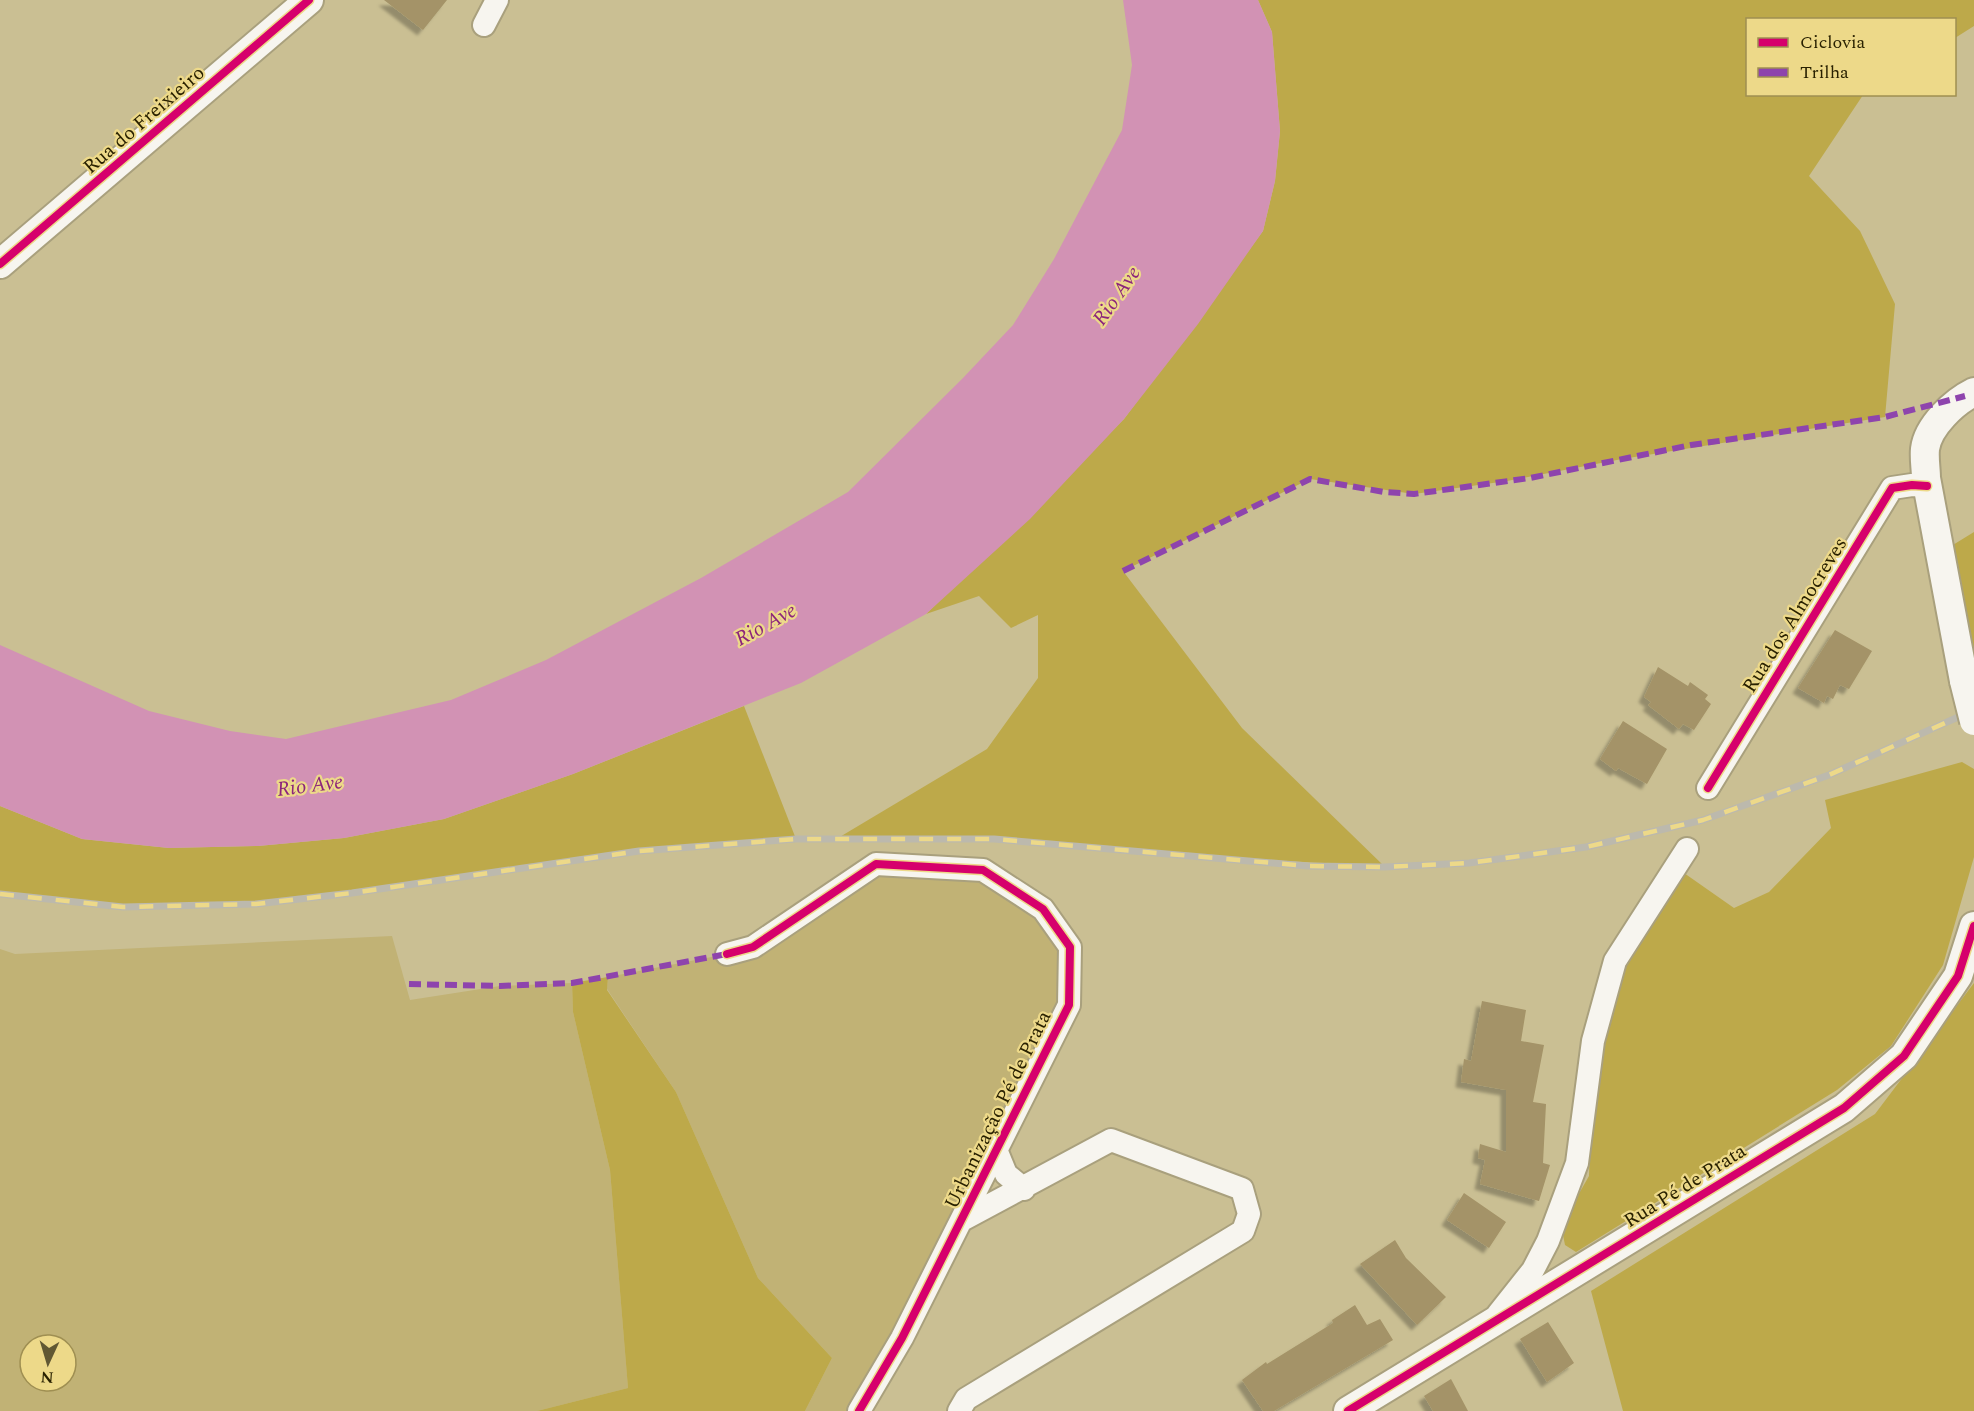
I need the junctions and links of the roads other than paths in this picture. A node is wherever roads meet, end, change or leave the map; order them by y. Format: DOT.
graph roads {
  1 [pos="309,0"];
  2 [pos="497,0"];
  3 [pos="484,25"];
  4 [pos="0,264"];
  5 [pos="1974,392"];
  6 [pos="1927,486"];
  7 [pos="1974,721"];
  8 [pos="1708,788"];
  9 [pos="1687,849"];
  10 [pos="1974,926"];
  11 [pos="727,954"];
  12 [pos="997,1152"];
  13 [pos="1024,1189"];
  14 [pos="962,1220"];
  15 [pos="1548,1241"];
  16 [pos="1575,1273"];
  17 [pos="1489,1326"];
  18 [pos="859,1411"];
  19 [pos="959,1411"];
  20 [pos="1348,1411"];
  1 -- 4 [label="street, Rua do Freixieiro"];
  2 -- 3 [label="street"];
  5 -- 6 [label="street"];
  6 -- 7 [label="street, bridge"];
  6 -- 8 [label="street, Rua dos Almocreves"];
  9 -- 15 [label="street, Rua Pé de Prata"];
  10 -- 16 [label="street, Rua Pé de Prata"];
  11 -- 12 [label="street, Urbanização Pé de Prata"];
  12 -- 13 [label="street"];
  12 -- 14 [label="street, Urbanização Pé de Prata"];
  13 -- 14 [label="street"];
  13 -- 19 [label="street"];
  14 -- 18 [label="street, Urbanização Pé de Prata"];
  15 -- 16 [label="street"];
  15 -- 17 [label="street, Rua Pé de Prata"];
  16 -- 17 [label="street, Rua Pé de Prata"];
  17 -- 20 [label="street, Rua Pé de Prata"];
}
